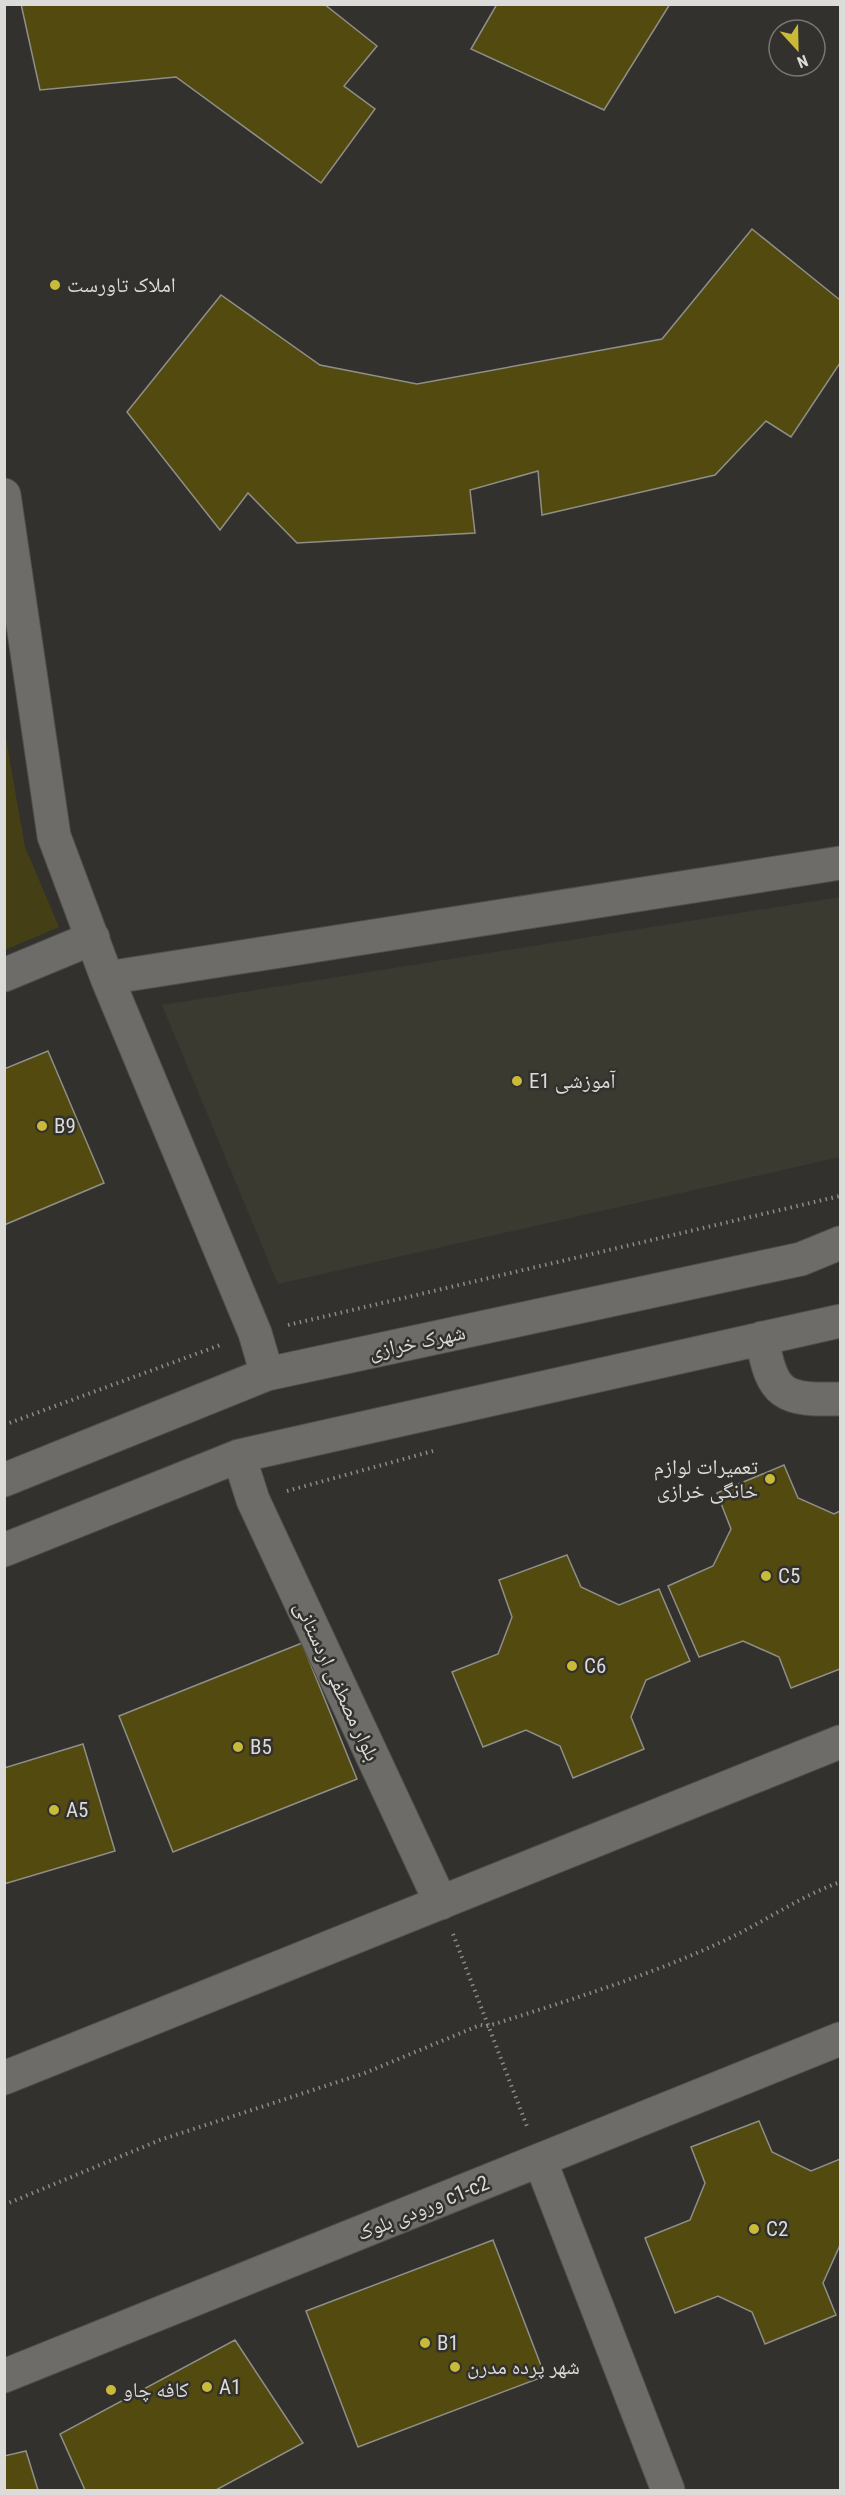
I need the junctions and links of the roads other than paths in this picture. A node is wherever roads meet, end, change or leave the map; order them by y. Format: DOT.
graph roads {
  1 [pos="4,495"];
  2 [pos="840,863"];
  3 [pos="93,938"];
  4 [pos="4,975"];
  5 [pos="107,978"];
  6 [pos="840,1244"];
  7 [pos="840,1321"];
  8 [pos="762,1338"];
  9 [pos="267,1374"];
  10 [pos="840,1399"];
  11 [pos="239,1456"];
  12 [pos="4,1480"];
  13 [pos="4,1550"];
  14 [pos="840,1742"];
  15 [pos="441,1903"];
  16 [pos="840,2039"];
  17 [pos="4,2078"];
  18 [pos="540,2160"];
  19 [pos="4,2376"];
  20 [pos="668,2490"];
  1 -- 3 [label="street"];
  2 -- 5 [label="street"];
  3 -- 4 [label="street"];
  3 -- 5 [label="street"];
  5 -- 9 [label="street"];
  6 -- 9 [label="street, شهرک خرازی"];
  7 -- 8 [label="street"];
  8 -- 10 [label="street"];
  8 -- 11 [label="street"];
  9 -- 12 [label="street, شهرک خرازی"];
  11 -- 13 [label="street"];
  11 -- 15 [label="street, بلوار مصطفی اردستانی"];
  14 -- 15 [label="street"];
  15 -- 17 [label="street"];
  16 -- 18 [label="street, ورودی بلوک c1-c2"];
  18 -- 19 [label="street, ورودی بلوک c1-c2"];
  18 -- 20 [label="street"];
}
